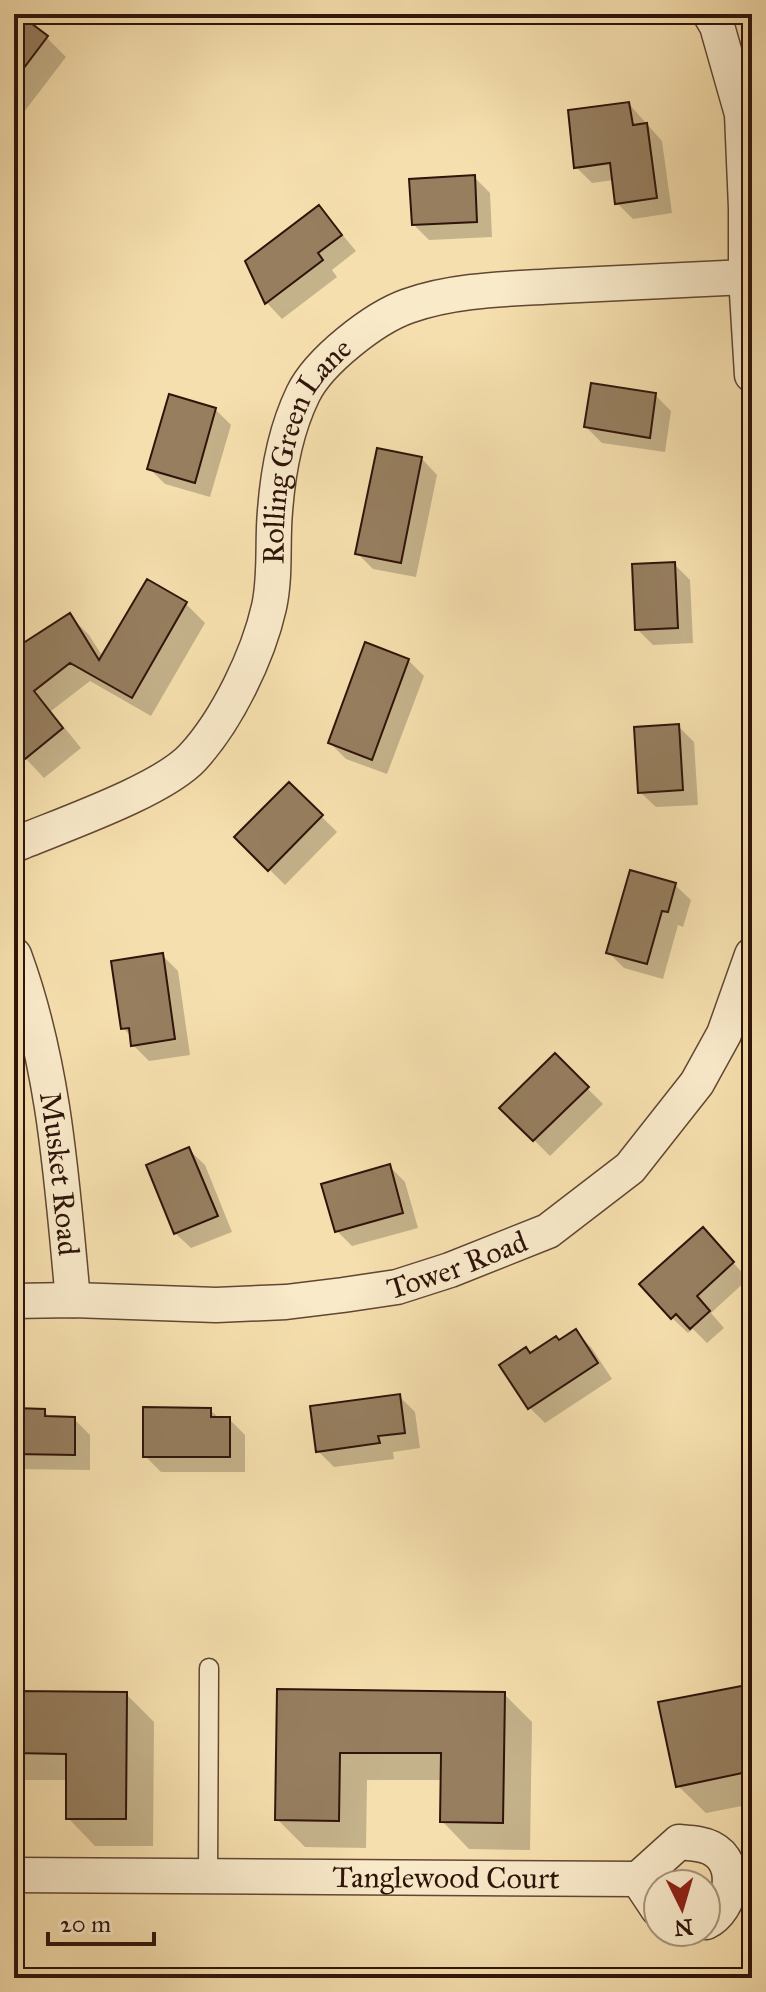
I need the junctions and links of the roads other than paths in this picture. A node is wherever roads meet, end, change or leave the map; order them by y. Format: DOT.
graph roads {
  1 [pos="710,14"];
  2 [pos="746,277"];
  3 [pos="752,375"];
  4 [pos="14,845"];
  5 [pos="14,955"];
  6 [pos="752,955"];
  7 [pos="73,1300"];
  8 [pos="14,1301"];
  9 [pos="209,1668"];
  10 [pos="650,1868"];
  11 [pos="14,1875"];
  12 [pos="642,1875"];
  13 [pos="208,1878"];
  14 [pos="638,1879"];
  15 [pos="642,1885"];
  16 [pos="722,1907"];
  1 -- 2 [label="street"];
  2 -- 3 [label="street"];
  2 -- 4 [label="street, Rolling Green Lane"];
  5 -- 7 [label="street, Musket Road"];
  6 -- 7 [label="street, Tower Road"];
  7 -- 8 [label="street, Tower Road"];
  9 -- 13 [label="lane"];
  10 -- 16 [label="street"];
  11 -- 13 [label="street, Tanglewood Court"];
  12 -- 14 [label="street"];
  13 -- 14 [label="street, Tanglewood Court"];
  14 -- 15 [label="street"];
}
